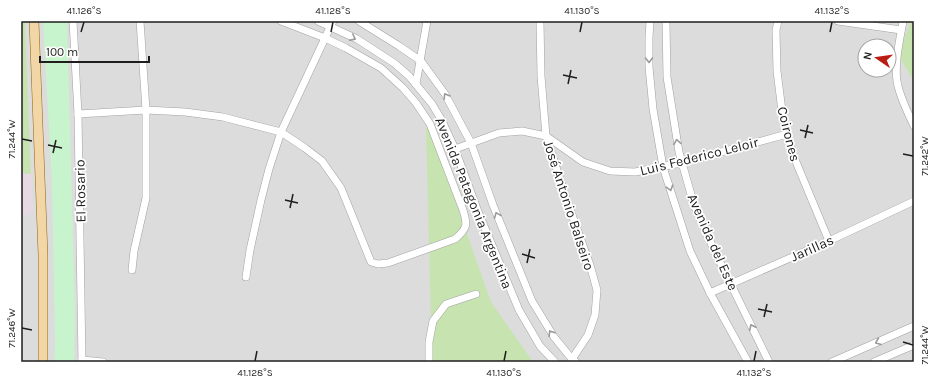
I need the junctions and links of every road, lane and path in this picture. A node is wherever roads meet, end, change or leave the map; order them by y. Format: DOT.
graph roads {
  1 [pos="34,21"];
  2 [pos="73,21"];
  3 [pos="140,21"];
  4 [pos="281,21"];
  5 [pos="318,21"];
  6 [pos="359,21"];
  7 [pos="427,21"];
  8 [pos="540,21"];
  9 [pos="650,21"];
  10 [pos="666,21"];
  11 [pos="778,21"];
  12 [pos="838,21"];
  13 [pos="903,21"];
  14 [pos="332,24"];
  15 [pos="901,30"];
  16 [pos="325,38"];
  17 [pos="421,61"];
  18 [pos="416,84"];
  19 [pos="146,110"];
  20 [pos="78,114"];
  21 [pos="914,126"];
  22 [pos="281,132"];
  23 [pos="787,134"];
  24 [pos="546,136"];
  25 [pos="471,143"];
  26 [pos="455,149"];
  27 [pos="681,163"];
  28 [pos="663,166"];
  29 [pos="914,201"];
  30 [pos="829,241"];
  31 [pos="132,270"];
  32 [pos="246,277"];
  33 [pos="731,284"];
  34 [pos="710,293"];
  35 [pos="476,294"];
  36 [pos="914,326"];
  37 [pos="914,345"];
  38 [pos="44,347"];
  39 [pos="574,360"];
  40 [pos="82,361"];
  41 [pos="40,362"];
  42 [pos="43,362"];
  43 [pos="103,362"];
  44 [pos="429,362"];
  45 [pos="555,362"];
  46 [pos="748,362"];
  47 [pos="769,362"];
  48 [pos="832,362"];
  49 [pos="874,362"];
  1 -- 38 [label="main road"];
  2 -- 20 [label="street, El Rosario"];
  3 -- 19 [label="street"];
  4 -- 16 [label="street"];
  5 -- 14 [label="street, Avenida Patagonia Argentina"];
  6 -- 17 [label="street, Avenida Patagonia Argentina"];
  7 -- 17 [label="street"];
  8 -- 24 [label="street, José Antonio Balseiro"];
  9 -- 28 [label="street, Avenida del Este, one-way"];
  27 -- 10 [label="street, Avenida del Este, one-way"];
  11 -- 23 [label="street, Coirones"];
  12 -- 15 [label="street"];
  13 -- 15 [label="street"];
  14 -- 16 [label="street"];
  14 -- 18 [label="street, Avenida Patagonia Argentina, one-way"];
  15 -- 21 [label="street"];
  16 -- 22 [label="street"];
  16 -- 22 [label="street"];
  17 -- 18 [label="street"];
  25 -- 17 [label="street, Avenida Patagonia Argentina, one-way"];
  18 -- 26 [label="street, Avenida Patagonia Argentina"];
  19 -- 20 [label="street"];
  19 -- 22 [label="street"];
  19 -- 31 [label="street"];
  20 -- 40 [label="street, El Rosario"];
  22 -- 32 [label="street"];
  23 -- 27 [label="street, Luis Federico Leloir"];
  23 -- 30 [label="street, Coirones"];
  24 -- 25 [label="street, Luis Federico Leloir"];
  24 -- 28 [label="street, Luis Federico Leloir"];
  24 -- 39 [label="street, José Antonio Balseiro"];
  25 -- 26 [label="street, Luis Federico Leloir"];
  39 -- 25 [label="street, Avenida Patagonia Argentina, one-way"];
  26 -- 45 [label="street, Avenida Patagonia Argentina"];
  27 -- 28 [label="street, Luis Federico Leloir"];
  27 -- 33 [label="street, Avenida del Este"];
  28 -- 34 [label="street, Avenida del Este, one-way"];
  29 -- 30 [label="street, Jarillas"];
  30 -- 33 [label="street, Jarillas"];
  33 -- 34 [label="street, Jarillas"];
  47 -- 33 [label="street, Avenida del Este, one-way"];
  34 -- 46 [label="street, Avenida del Este"];
  35 -- 44 [label="street"];
  36 -- 48 [label="street, one-way"];
  37 -- 49 [label="street"];
  38 -- 41 [label="street"];
  38 -- 42 [label="main road"];
  40 -- 43 [label="street"];
}
